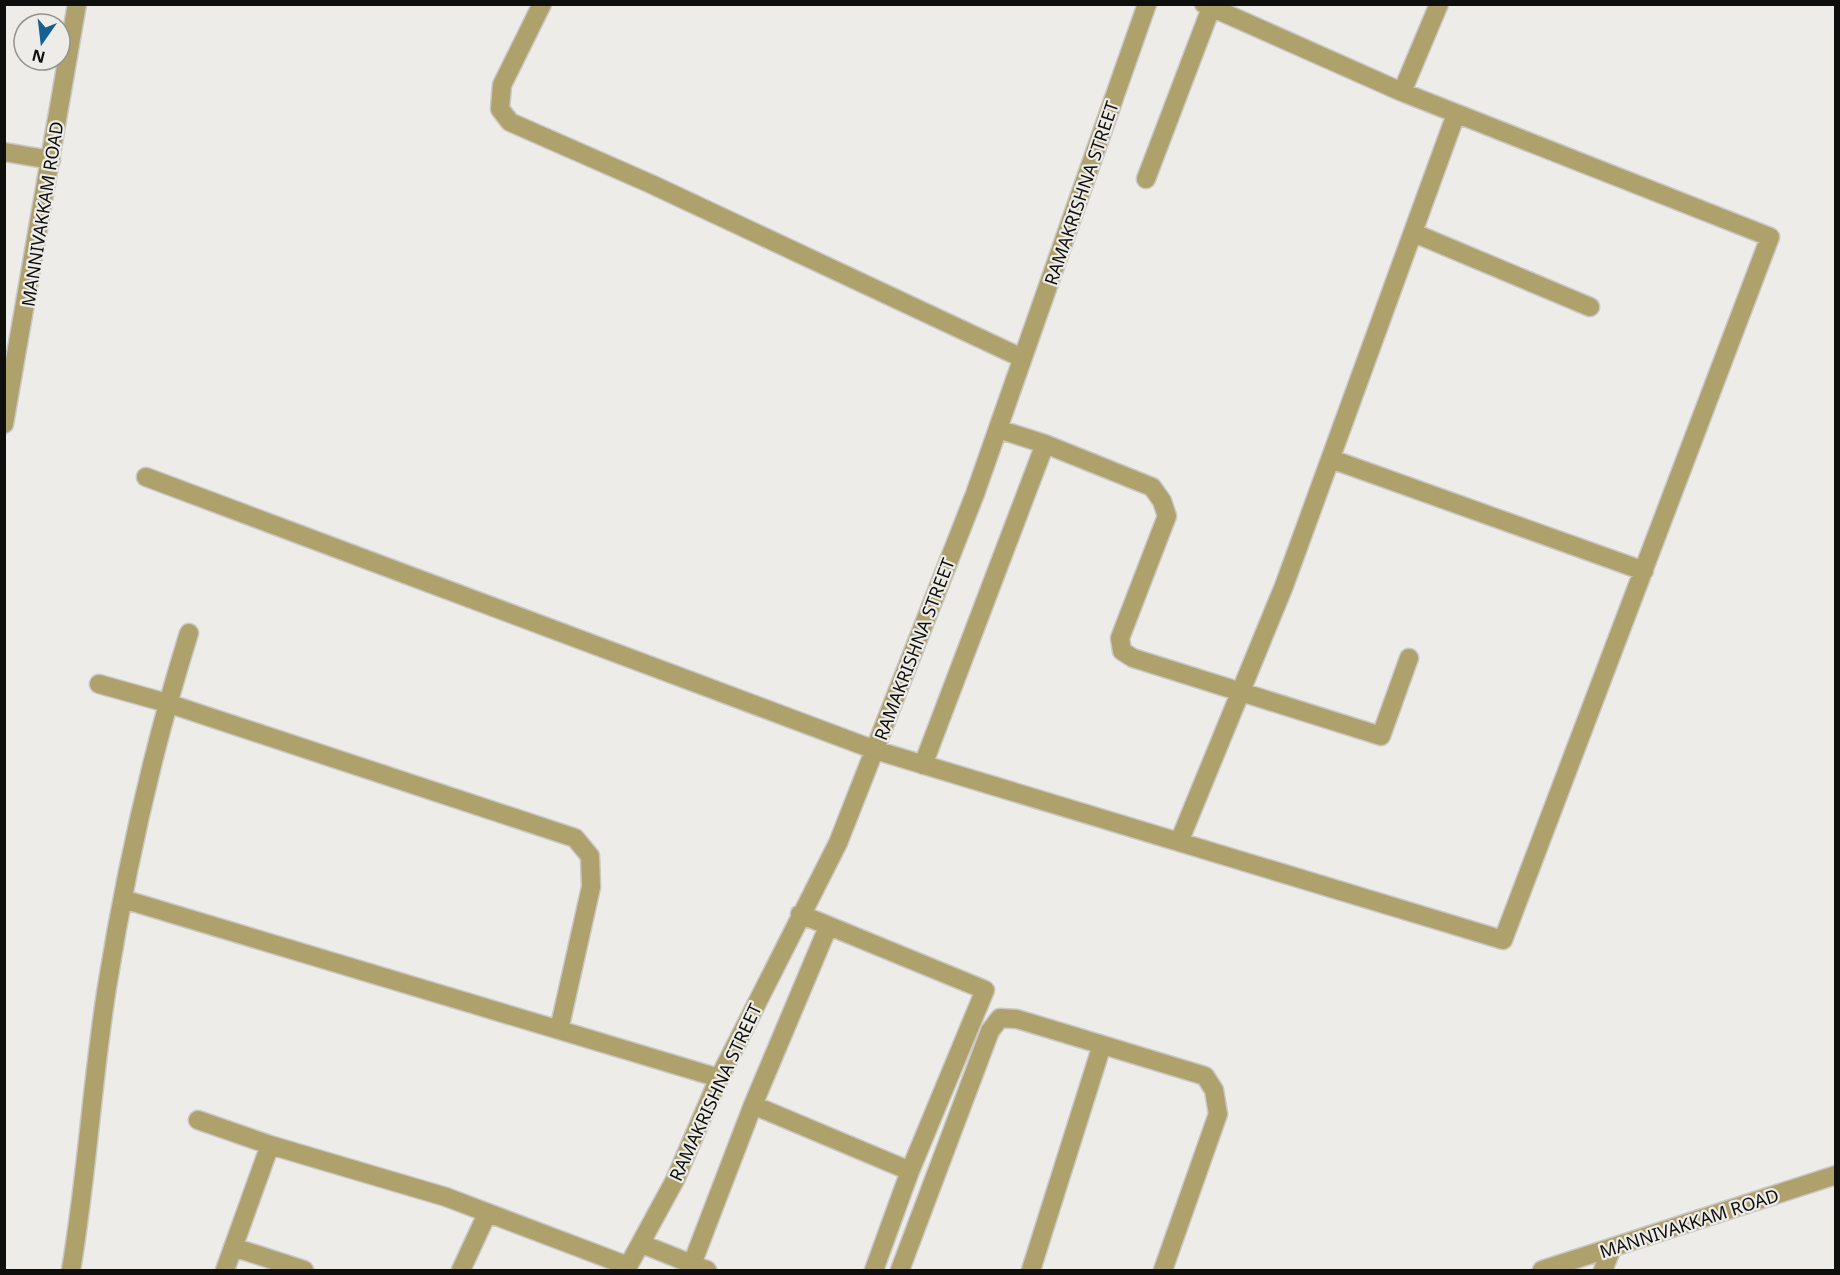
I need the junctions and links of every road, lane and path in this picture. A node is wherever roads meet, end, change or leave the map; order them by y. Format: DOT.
graph roads {
  1 [pos="77,4"];
  2 [pos="542,4"];
  3 [pos="1147,4"];
  4 [pos="1439,4"];
  5 [pos="1207,6"];
  6 [pos="1402,92"];
  7 [pos="1456,114"];
  8 [pos="4,152"];
  9 [pos="51,160"];
  10 [pos="1146,179"];
  11 [pos="1414,233"];
  12 [pos="1590,307"];
  13 [pos="12,341"];
  14 [pos="1022,358"];
  15 [pos="4,424"];
  16 [pos="999,429"];
  17 [pos="1045,444"];
  18 [pos="1331,459"];
  19 [pos="146,477"];
  20 [pos="1644,571"];
  21 [pos="189,633"];
  22 [pos="1409,658"];
  23 [pos="99,684"];
  24 [pos="1241,691"];
  25 [pos="167,703"];
  26 [pos="875,750"];
  27 [pos="923,765"];
  28 [pos="1179,842"];
  29 [pos="123,899"];
  30 [pos="800,914"];
  31 [pos="828,927"];
  32 [pos="559,1030"];
  33 [pos="1102,1045"];
  34 [pos="719,1078"];
  35 [pos="753,1105"];
  36 [pos="198,1120"];
  37 [pos="270,1146"];
  38 [pos="910,1171"];
  39 [pos="1836,1175"];
  40 [pos="487,1214"];
  41 [pos="642,1244"];
  42 [pos="233,1247"];
  43 [pos="1612,1248"];
  44 [pos="699,1267"];
  45 [pos="627,1268"];
  46 [pos="71,1270"];
  47 [pos="225,1270"];
  48 [pos="304,1270"];
  49 [pos="461,1270"];
  50 [pos="874,1270"];
  51 [pos="900,1270"];
  52 [pos="1031,1270"];
  53 [pos="1162,1270"];
  54 [pos="1542,1270"];
  55 [pos="1603,1270"];
  1 -- 9 [label="street, MANNIVAKKAM ROAD"];
  2 -- 14 [label="street"];
  3 -- 14 [label="street, RAMAKRISHNA STREET"];
  4 -- 6 [label="street"];
  5 -- 6 [label="street"];
  5 -- 10 [label="street"];
  6 -- 7 [label="street"];
  7 -- 11 [label="street"];
  7 -- 20 [label="street"];
  8 -- 9 [label="street"];
  9 -- 13 [label="street, MANNIVAKKAM ROAD"];
  11 -- 12 [label="street"];
  11 -- 18 [label="street"];
  13 -- 15 [label="street, MANNIVAKKAM ROAD"];
  14 -- 16 [label="street, RAMAKRISHNA STREET"];
  16 -- 17 [label="street"];
  16 -- 26 [label="street, RAMAKRISHNA STREET"];
  17 -- 24 [label="street"];
  17 -- 27 [label="street"];
  18 -- 20 [label="street"];
  18 -- 24 [label="street"];
  19 -- 26 [label="street"];
  20 -- 28 [label="street"];
  21 -- 25 [label="street"];
  22 -- 24 [label="street"];
  23 -- 25 [label="street"];
  24 -- 28 [label="street"];
  25 -- 29 [label="street"];
  25 -- 32 [label="street"];
  26 -- 27 [label="street"];
  26 -- 30 [label="street, RAMAKRISHNA STREET"];
  27 -- 28 [label="street"];
  29 -- 32 [label="street"];
  29 -- 46 [label="street"];
  30 -- 31 [label="street"];
  30 -- 34 [label="street, RAMAKRISHNA STREET"];
  31 -- 35 [label="street"];
  31 -- 38 [label="street"];
  32 -- 34 [label="street"];
  33 -- 51 [label="street"];
  33 -- 52 [label="street"];
  33 -- 53 [label="street"];
  34 -- 41 [label="street, RAMAKRISHNA STREET"];
  35 -- 38 [label="street"];
  35 -- 44 [label="street"];
  36 -- 37 [label="street"];
  37 -- 40 [label="street"];
  37 -- 42 [label="street"];
  38 -- 50 [label="street"];
  39 -- 43 [label="street, MANNIVAKKAM ROAD"];
  40 -- 45 [label="street"];
  40 -- 49 [label="street"];
  41 -- 44 [label="street"];
  41 -- 45 [label="street, RAMAKRISHNA STREET"];
  42 -- 47 [label="street"];
  42 -- 48 [label="street"];
  43 -- 54 [label="street, MANNIVAKKAM ROAD"];
  43 -- 55 [label="street"];
}
